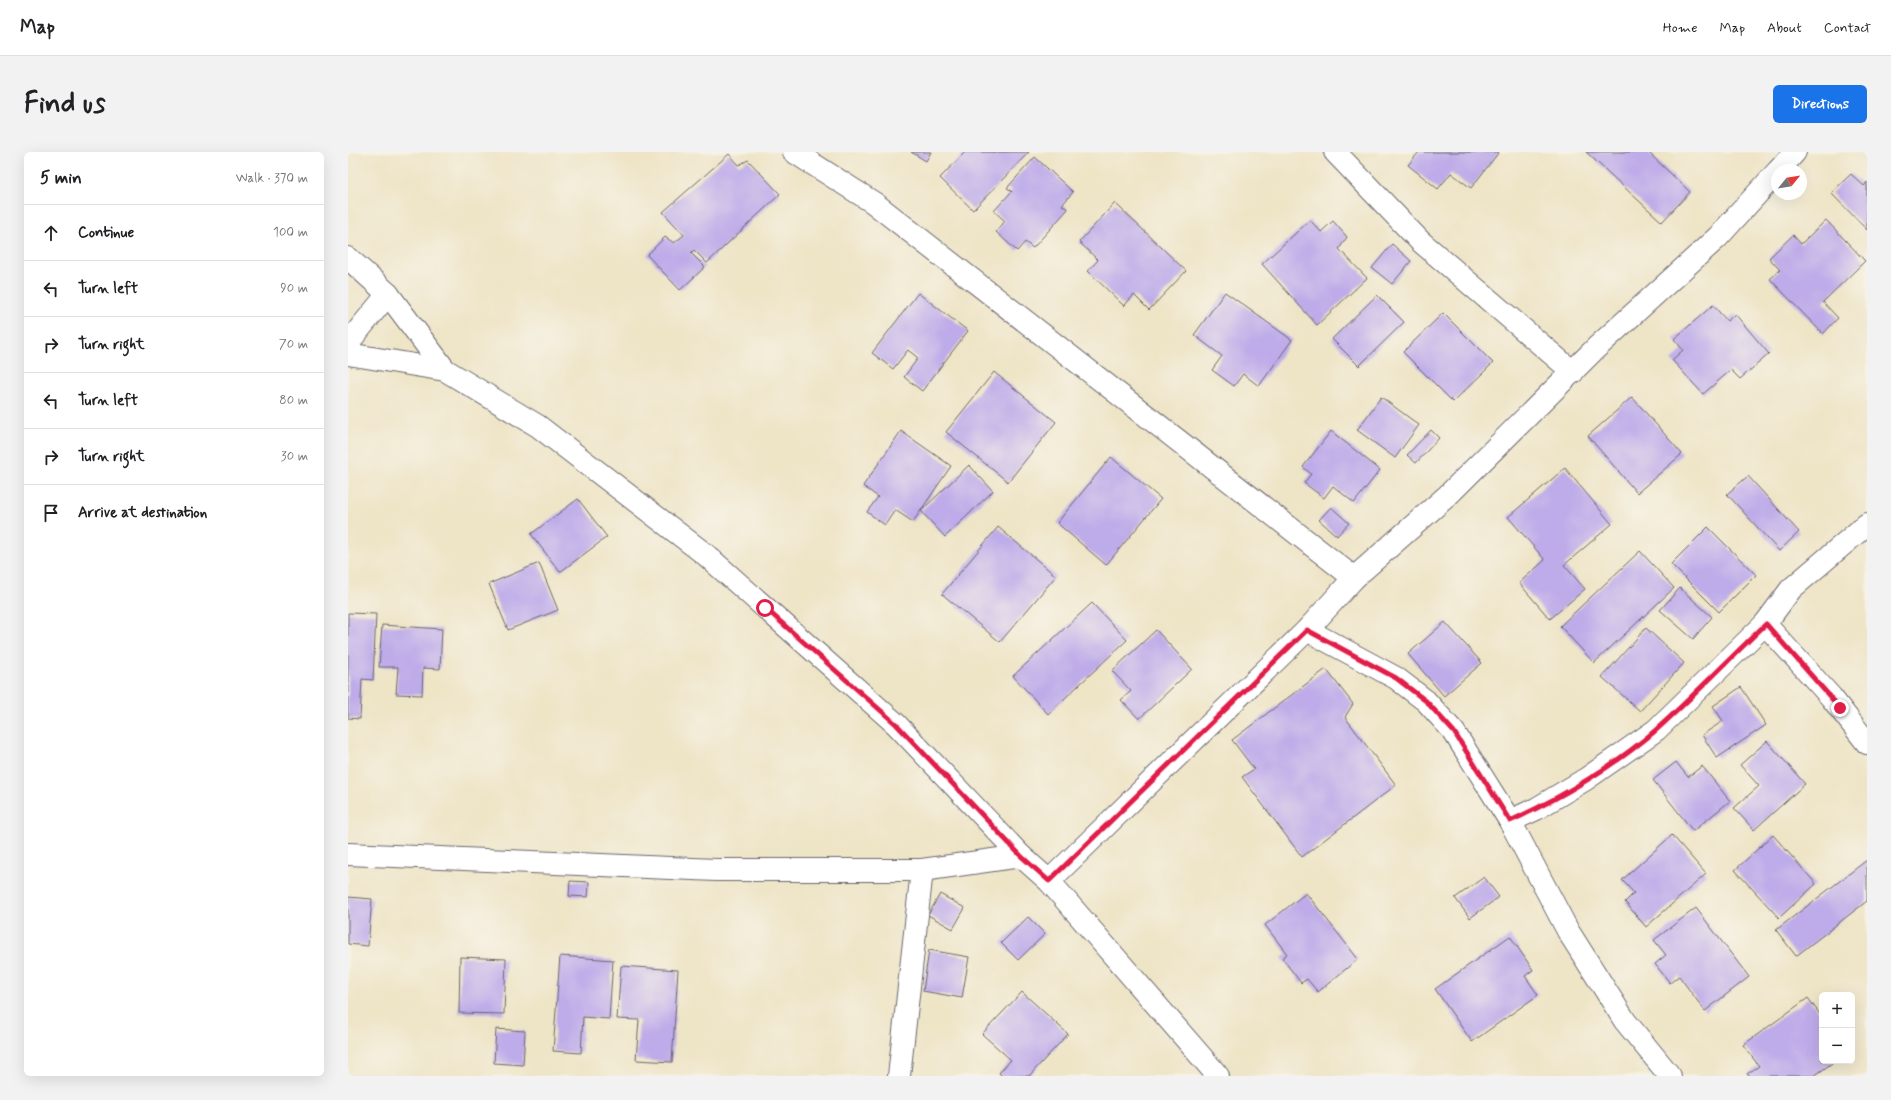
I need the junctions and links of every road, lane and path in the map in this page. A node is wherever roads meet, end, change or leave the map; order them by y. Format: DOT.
graph roads {
  1 [pos="794,152"];
  2 [pos="1335,152"];
  3 [pos="1795,152"];
  4 [pos="1784,164"];
  5 [pos="1771,179"];
  6 [pos="348,258"];
  7 [pos="388,294"];
  8 [pos="348,343"];
  9 [pos="348,354"];
  10 [pos="445,370"];
  11 [pos="1573,372"];
  12 [pos="1867,524"];
  13 [pos="1354,578"];
  14 [pos="1766,624"];
  15 [pos="1307,630"];
  16 [pos="1867,743"];
  17 [pos="1510,821"];
  18 [pos="348,854"];
  19 [pos="1021,856"];
  20 [pos="922,870"];
  21 [pos="1049,881"];
  22 [pos="899,1076"];
  23 [pos="1218,1076"];
  24 [pos="1670,1076"];
  1 -- 13 [label="street"];
  2 -- 11 [label="street"];
  3 -- 4 [label="street"];
  5 -- 11 [label="street"];
  6 -- 7 [label="street"];
  7 -- 8 [label="street"];
  7 -- 10 [label="street"];
  9 -- 10 [label="street"];
  10 -- 19 [label="street"];
  11 -- 13 [label="street"];
  12 -- 14 [label="street"];
  13 -- 15 [label="street"];
  14 -- 16 [label="street"];
  14 -- 17 [label="street"];
  15 -- 17 [label="street"];
  15 -- 21 [label="street"];
  17 -- 24 [label="street"];
  18 -- 20 [label="street"];
  19 -- 20 [label="street"];
  19 -- 21 [label="street"];
  20 -- 22 [label="street"];
  21 -- 23 [label="street"];
}
